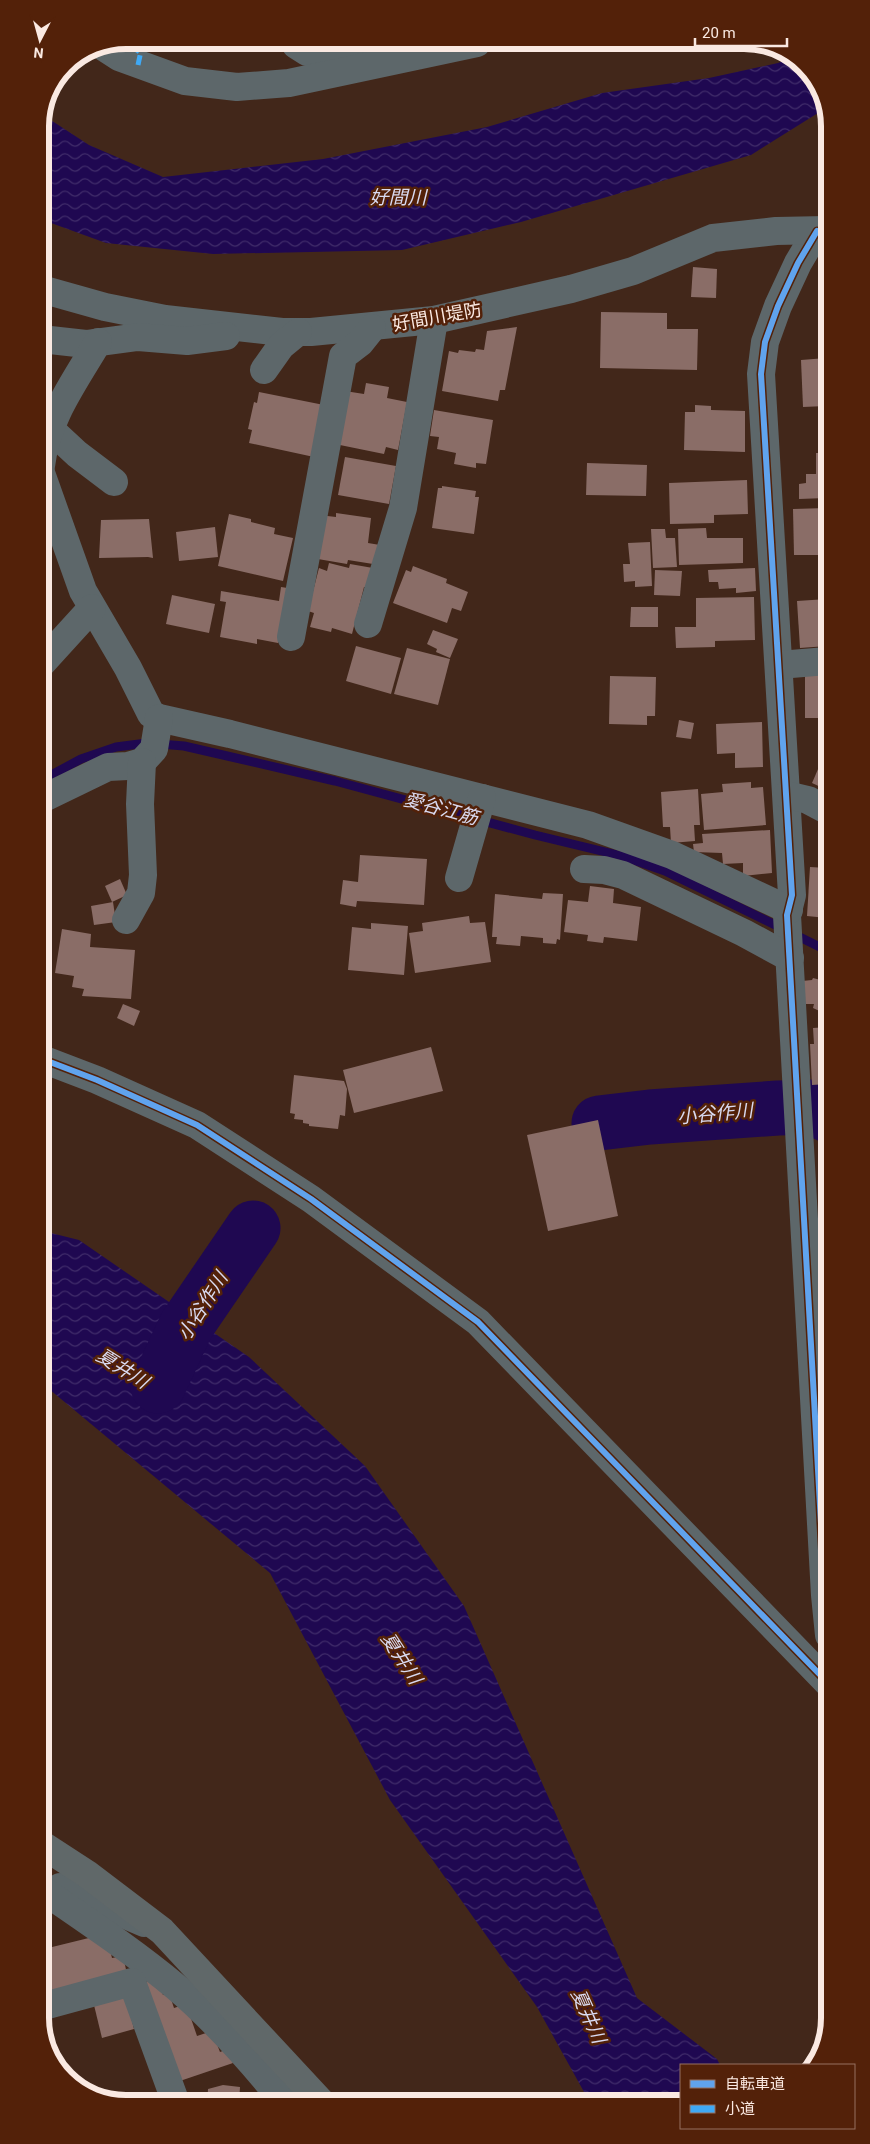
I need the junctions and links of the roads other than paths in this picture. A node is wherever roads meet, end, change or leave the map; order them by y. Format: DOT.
graph roads {
  1 [pos="303,49"];
  2 [pos="449,49"];
  3 [pos="109,51"];
  4 [pos="365,67"];
  5 [pos="821,230"];
  6 [pos="821,231"];
  7 [pos="49,292"];
  8 [pos="434,320"];
  9 [pos="246,328"];
  10 [pos="372,328"];
  11 [pos="298,332"];
  12 [pos="49,340"];
  13 [pos="98,342"];
  14 [pos="264,370"];
  15 [pos="50,428"];
  16 [pos="49,432"];
  17 [pos="114,482"];
  18 [pos="49,495"];
  19 [pos="92,608"];
  20 [pos="368,624"];
  21 [pos="291,637"];
  22 [pos="49,655"];
  23 [pos="821,662"];
  24 [pos="779,665"];
  25 [pos="159,718"];
  26 [pos="142,762"];
  27 [pos="786,794"];
  28 [pos="49,796"];
  29 [pos="482,798"];
  30 [pos="821,807"];
  31 [pos="584,869"];
  32 [pos="459,878"];
  33 [pos="788,912"];
  34 [pos="126,920"];
  35 [pos="790,958"];
  36 [pos="49,1061"];
  37 [pos="821,1454"];
  38 [pos="821,1676"];
  39 [pos="49,1849"];
  40 [pos="49,1883"];
  41 [pos="49,1894"];
  42 [pos="162,1931"];
  43 [pos="49,2005"];
  44 [pos="173,2095"];
  45 [pos="279,2095"];
  46 [pos="314,2095"];
  1 -- 4 [label="street"];
  2 -- 4 [label="street"];
  3 -- 4 [label="street"];
  5 -- 8 [label="street, 好間川堤防"];
  6 -- 24 [label="street"];
  7 -- 9 [label="street, 好間川堤防"];
  8 -- 10 [label="street, 好間川堤防"];
  8 -- 20 [label="street"];
  9 -- 11 [label="street, 好間川堤防"];
  9 -- 13 [label="street"];
  10 -- 11 [label="street, 好間川堤防"];
  10 -- 21 [label="street"];
  11 -- 14 [label="street"];
  12 -- 13 [label="street"];
  13 -- 15 [label="street"];
  15 -- 16 [label="street"];
  15 -- 17 [label="street"];
  18 -- 19 [label="street"];
  19 -- 22 [label="street"];
  19 -- 25 [label="street"];
  23 -- 24 [label="street"];
  24 -- 27 [label="street"];
  25 -- 26 [label="street"];
  25 -- 29 [label="street"];
  26 -- 28 [label="street"];
  26 -- 34 [label="street"];
  27 -- 30 [label="street"];
  27 -- 33 [label="street"];
  29 -- 32 [label="street"];
  29 -- 33 [label="street"];
  31 -- 35 [label="street"];
  33 -- 35 [label="street"];
  35 -- 37 [label="street"];
  36 -- 38 [label="street"];
  39 -- 42 [label="street"];
  40 -- 42 [label="street"];
  41 -- 45 [label="street"];
  42 -- 46 [label="street"];
  43 -- 44 [label="street"];
}
